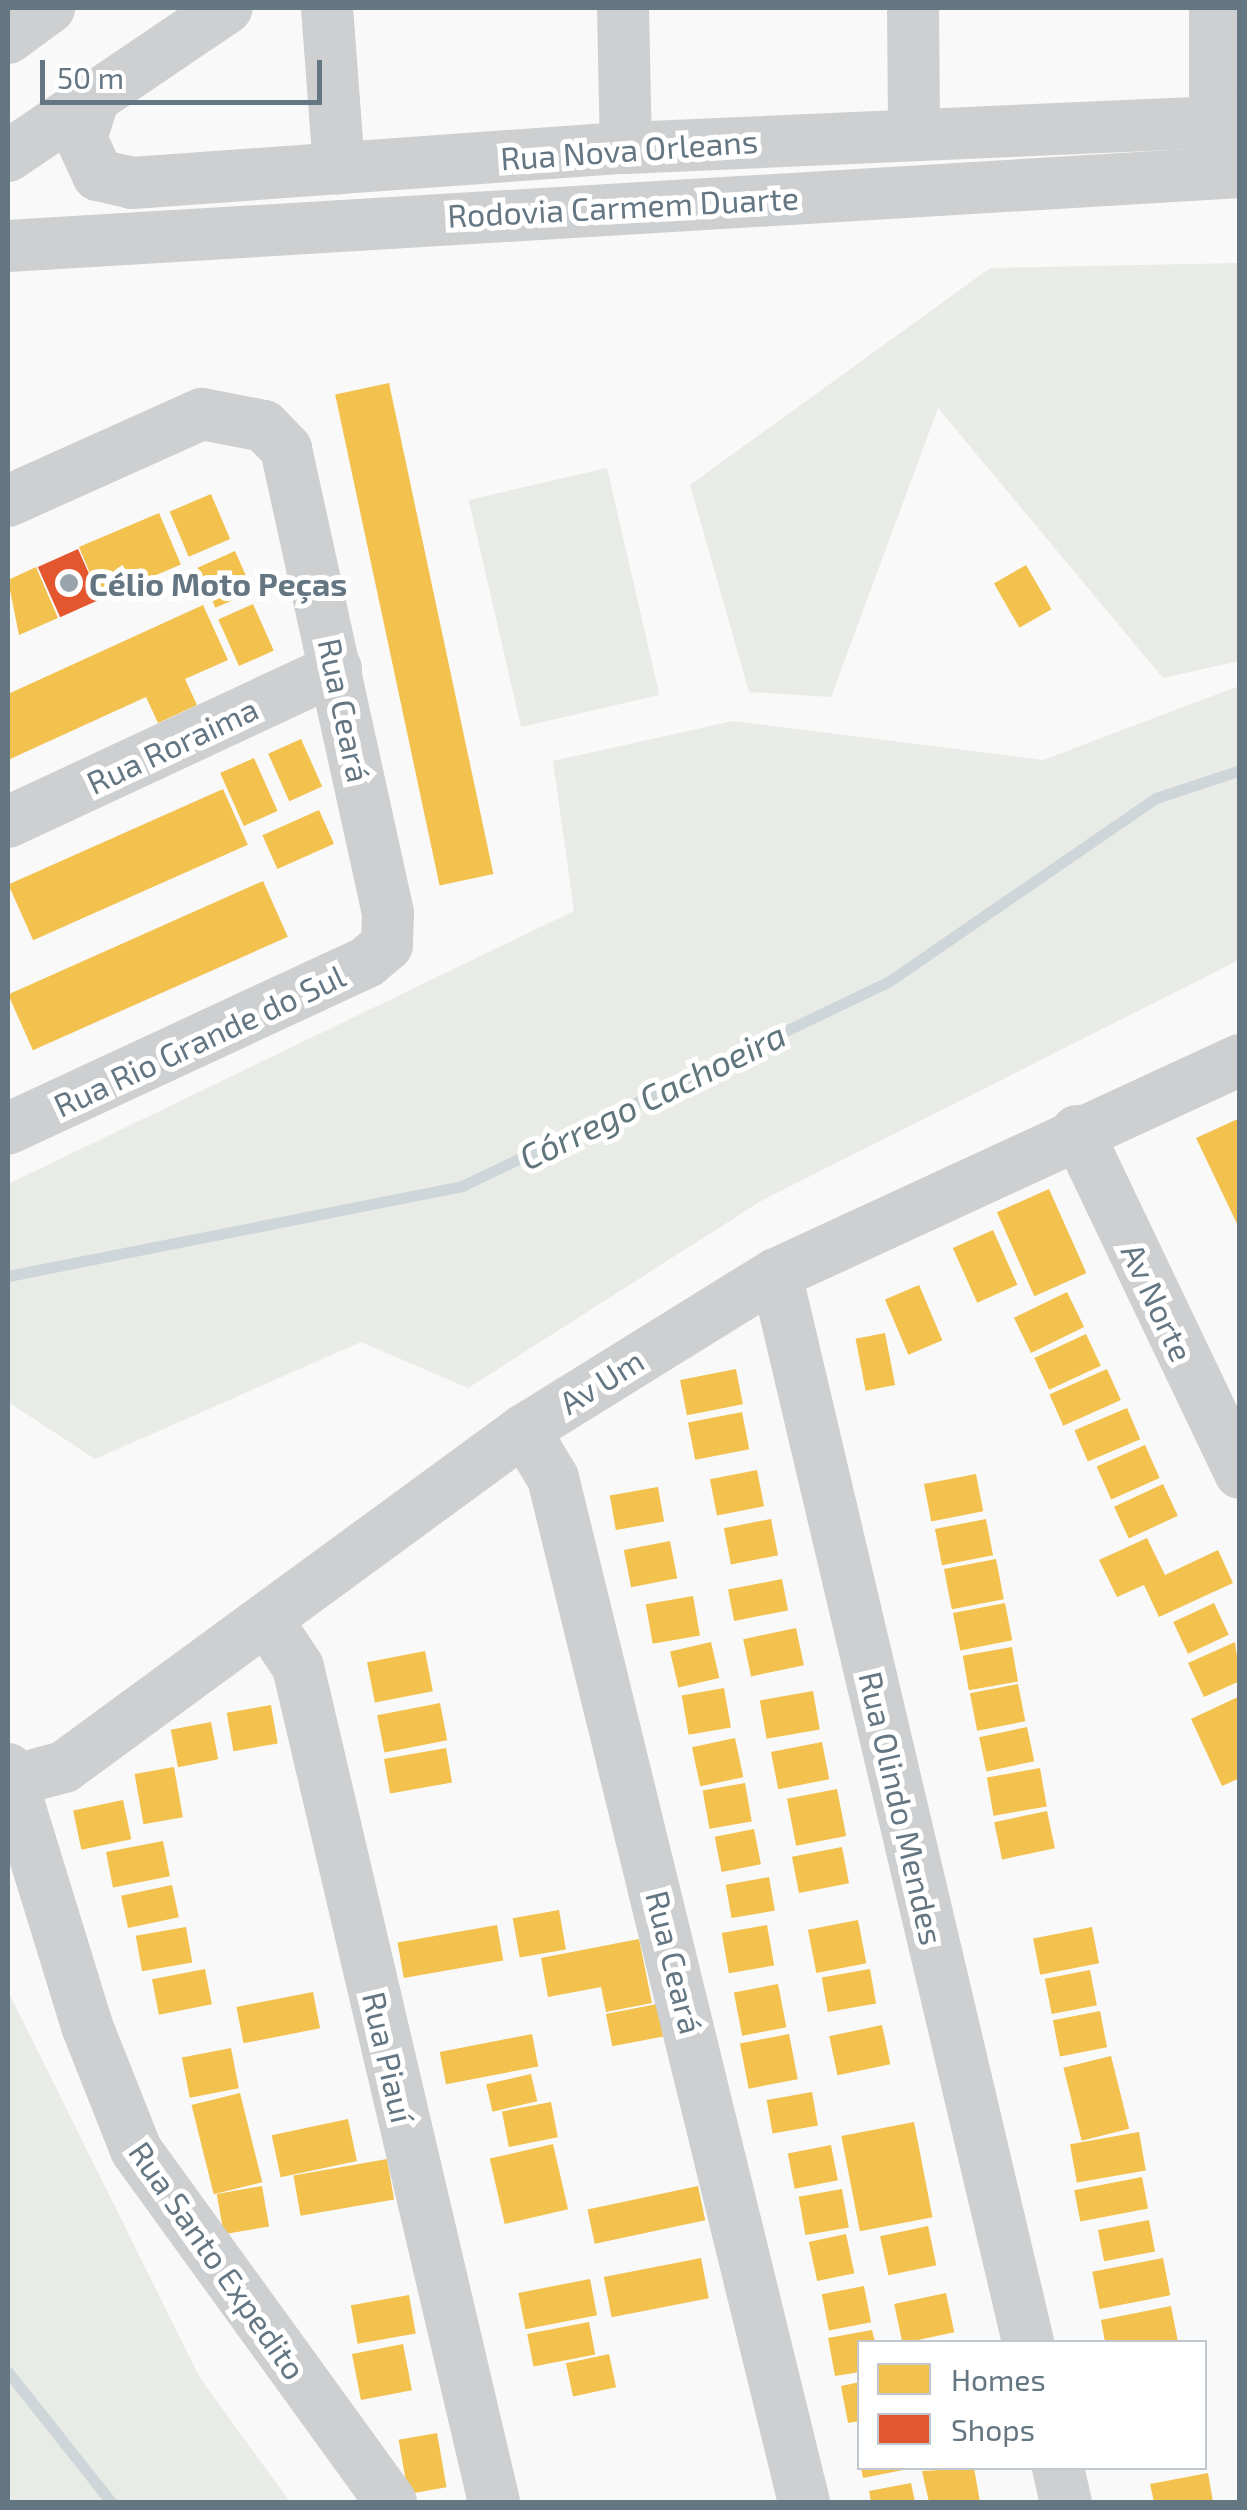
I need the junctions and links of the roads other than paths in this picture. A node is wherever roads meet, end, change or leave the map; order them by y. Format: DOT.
graph roads {
  1 [pos="227,8"];
  2 [pos="327,8"];
  3 [pos="623,8"];
  4 [pos="913,8"];
  5 [pos="1214,8"];
  6 [pos="92,104"];
  7 [pos="1227,121"];
  8 [pos="914,133"];
  9 [pos="16,135"];
  10 [pos="626,148"];
  11 [pos="339,169"];
  12 [pos="1240,172"];
  13 [pos="98,175"];
  14 [pos="8,246"];
  15 [pos="8,501"];
  16 [pos="336,669"];
  17 [pos="8,822"];
  18 [pos="387,945"];
  19 [pos="1240,1060"];
  20 [pos="8,1129"];
  21 [pos="1076,1132"];
  22 [pos="776,1274"];
  23 [pos="524,1430"];
  24 [pos="1240,1473"];
  25 [pos="267,1620"];
  26 [pos="10,1775"];
  27 [pos="1028,2340"];
  28 [pos="1058,2470"];
  29 [pos="391,2502"];
  30 [pos="494,2502"];
  31 [pos="804,2502"];
  32 [pos="1066,2502"];
  1 -- 6 [label="street"];
  2 -- 11 [label="street"];
  3 -- 10 [label="street"];
  4 -- 8 [label="street"];
  5 -- 7 [label="street"];
  6 -- 9 [label="street"];
  6 -- 13 [label="street"];
  7 -- 8 [label="street, Rua Nova Orleans"];
  8 -- 10 [label="street, Rua Nova Orleans"];
  9 -- 13 [label="street, Rua Nova Orleans"];
  10 -- 11 [label="street, Rua Nova Orleans"];
  11 -- 13 [label="street, Rua Nova Orleans"];
  12 -- 14 [label="street, Rodovia Carmem Duarte"];
  15 -- 16 [label="street, Rua Ceará"];
  16 -- 17 [label="street, Rua Roraima"];
  16 -- 18 [label="street, Rua Ceará"];
  18 -- 20 [label="street, Rua Rio Grande do Sul"];
  19 -- 21 [label="street, Av Um"];
  21 -- 22 [label="street, Av Um"];
  21 -- 24 [label="street, Av Norte"];
  22 -- 23 [label="street, Av Um"];
  22 -- 27 [label="street, Rua Olindo Mendes"];
  23 -- 25 [label="street, Av Um"];
  23 -- 31 [label="street, Rua Ceará"];
  25 -- 26 [label="street, Av Um"];
  25 -- 30 [label="street, Rua Piauí"];
  26 -- 29 [label="street, Rua Santo Expedito"];
  28 -- 32 [label="street"];
}
